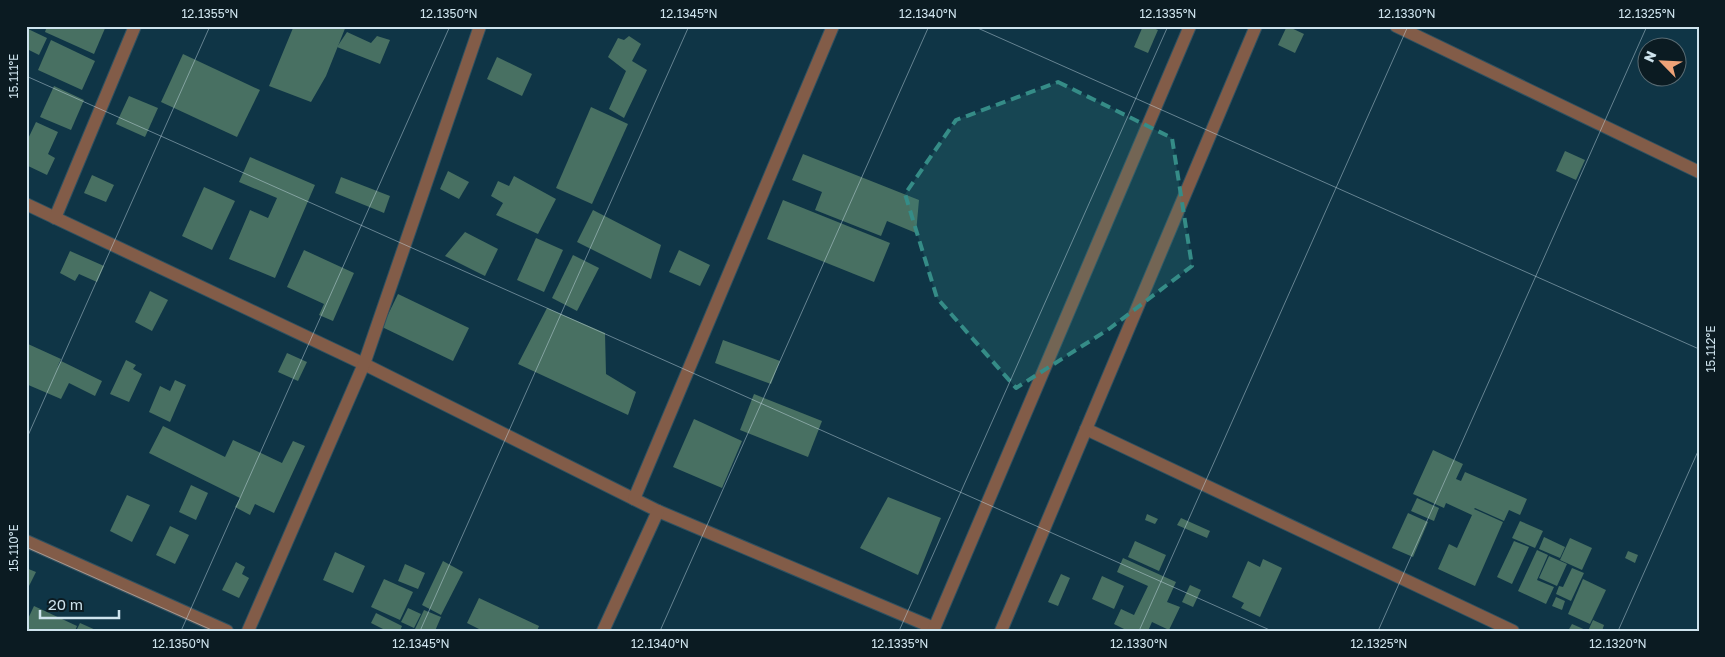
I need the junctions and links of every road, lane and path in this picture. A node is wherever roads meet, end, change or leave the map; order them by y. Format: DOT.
graph roads {
  1 [pos="135,26"];
  2 [pos="480,26"];
  3 [pos="833,26"];
  4 [pos="1190,26"];
  5 [pos="1256,26"];
  6 [pos="1396,26"];
  7 [pos="1699,172"];
  8 [pos="26,204"];
  9 [pos="56,218"];
  10 [pos="364,364"];
  11 [pos="1086,429"];
  12 [pos="634,499"];
  13 [pos="658,511"];
  14 [pos="26,541"];
  15 [pos="934,630"];
  16 [pos="227,631"];
  17 [pos="248,631"];
  18 [pos="603,631"];
  19 [pos="1000,631"];
  20 [pos="1513,631"];
  1 -- 9 [label="street"];
  2 -- 10 [label="street"];
  3 -- 12 [label="street"];
  4 -- 15 [label="street"];
  5 -- 11 [label="street"];
  6 -- 7 [label="street"];
  8 -- 9 [label="street"];
  9 -- 10 [label="street"];
  10 -- 12 [label="street"];
  10 -- 17 [label="street"];
  11 -- 19 [label="street"];
  11 -- 20 [label="street"];
  12 -- 13 [label="street"];
  13 -- 15 [label="street"];
  13 -- 18 [label="street"];
  14 -- 16 [label="street"];
}
